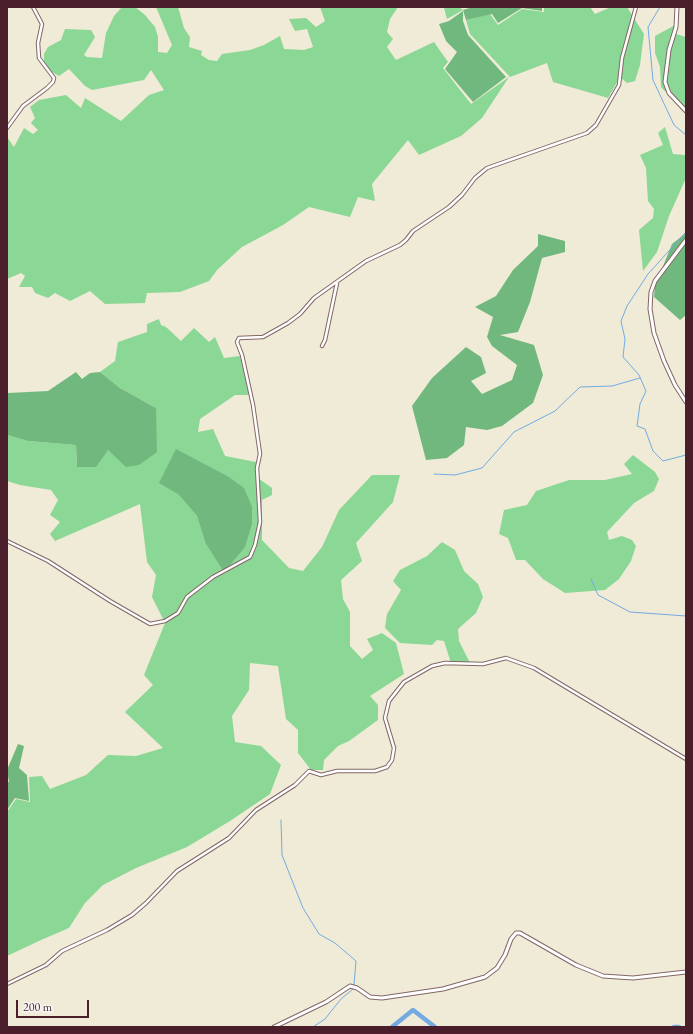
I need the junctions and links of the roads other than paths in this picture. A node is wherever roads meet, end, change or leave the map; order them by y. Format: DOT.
graph roads {
  1 [pos="33,7"];
  2 [pos="636,7"];
  3 [pos="677,7"];
  4 [pos="686,111"];
  5 [pos="7,128"];
  6 [pos="686,240"];
  7 [pos="337,283"];
  8 [pos="322,346"];
  9 [pos="686,402"];
  10 [pos="7,541"];
  11 [pos="686,759"];
  12 [pos="686,972"];
  13 [pos="7,984"];
  14 [pos="274,1027"];
  1 -- 5 [label="street"];
  2 -- 7 [label="street"];
  3 -- 4 [label="street"];
  6 -- 9 [label="street"];
  7 -- 8 [label="street"];
  7 -- 10 [label="street"];
  11 -- 13 [label="street"];
  12 -- 14 [label="street"];
}
